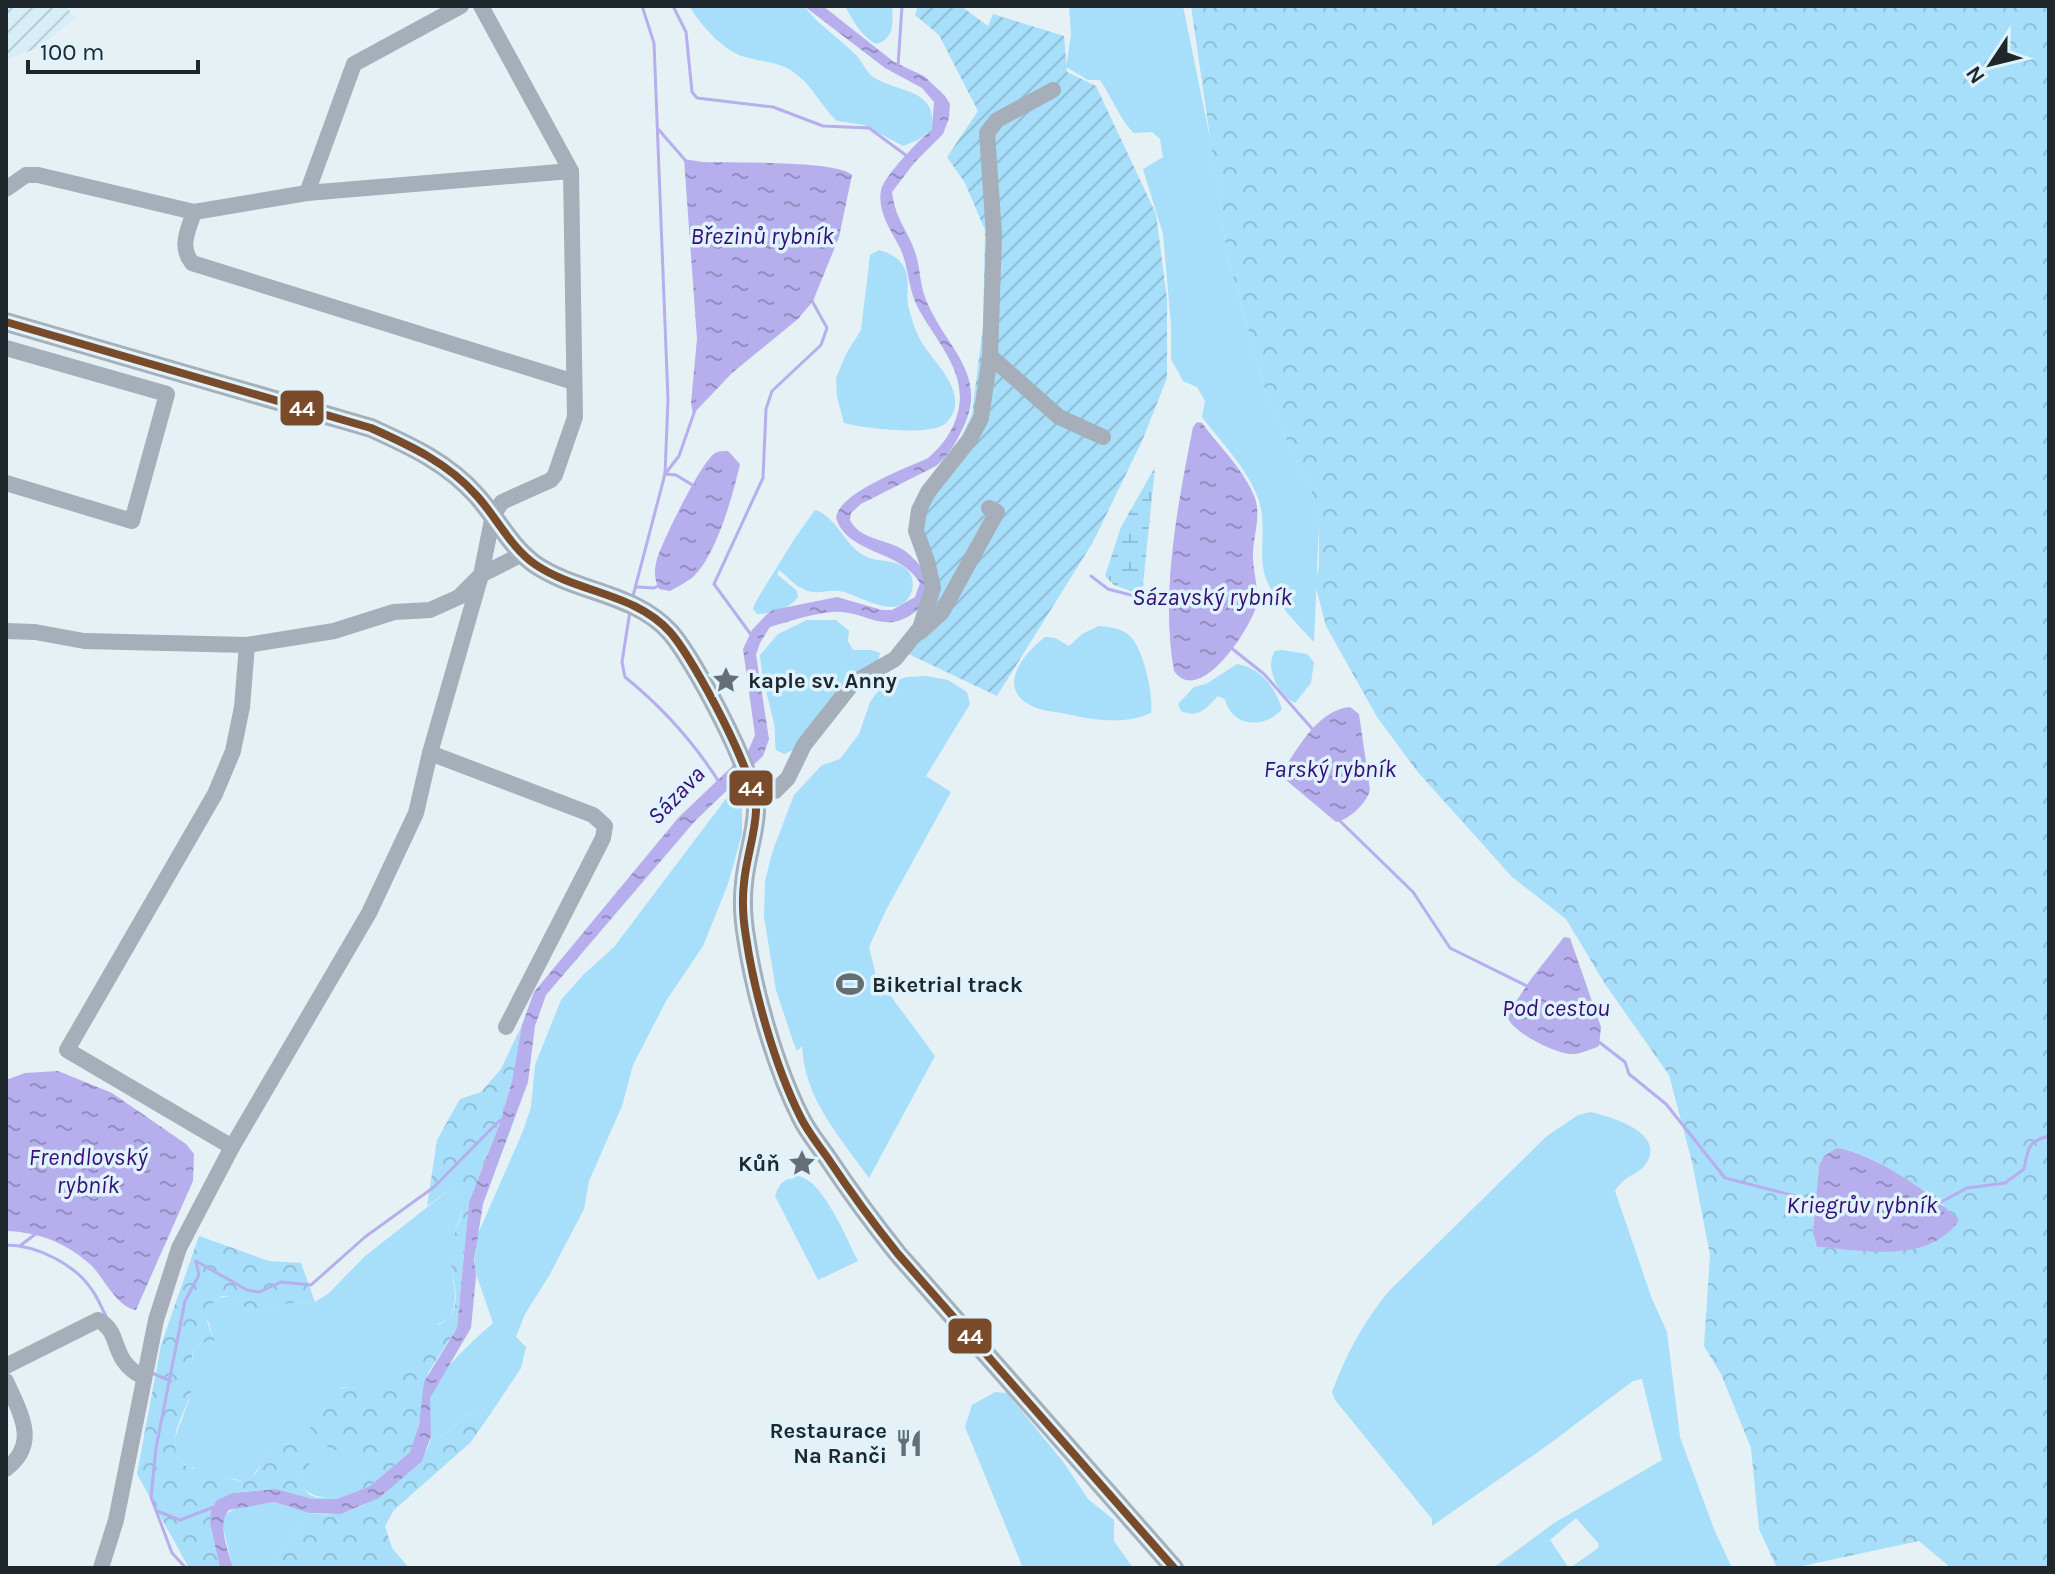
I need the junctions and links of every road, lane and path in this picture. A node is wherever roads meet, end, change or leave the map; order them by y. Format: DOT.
graph roads {
  1 [pos="461,6"];
  2 [pos="481,6"];
  3 [pos="1053,90"];
  4 [pos="571,171"];
  5 [pos="6,189"];
  6 [pos="307,193"];
  7 [pos="194,212"];
  8 [pos="6,322"];
  9 [pos="6,348"];
  10 [pos="990,356"];
  11 [pos="574,382"];
  12 [pos="1103,437"];
  13 [pos="6,483"];
  14 [pos="989,508"];
  15 [pos="493,515"];
  16 [pos="522,554"];
  17 [pos="481,575"];
  18 [pos="6,631"];
  19 [pos="913,639"];
  20 [pos="247,645"];
  21 [pos="430,753"];
  22 [pos="747,776"];
  23 [pos="506,1027"];
  24 [pos="232,1147"];
  25 [pos="6,1366"];
  26 [pos="143,1377"];
  27 [pos="6,1381"];
  28 [pos="6,1469"];
  29 [pos="101,1568"];
  30 [pos="1174,1568"];
  1 -- 6 [label="street"];
  2 -- 4 [label="street"];
  3 -- 10 [label="street"];
  4 -- 6 [label="street"];
  4 -- 11 [label="street"];
  5 -- 7 [label="street"];
  6 -- 7 [label="street"];
  7 -- 11 [label="street"];
  8 -- 15 [label="main road"];
  9 -- 13 [label="street"];
  10 -- 12 [label="street"];
  10 -- 19 [label="street"];
  11 -- 15 [label="street"];
  14 -- 19 [label="street"];
  15 -- 16 [label="main road"];
  15 -- 17 [label="street"];
  16 -- 17 [label="street"];
  16 -- 22 [label="main road"];
  17 -- 20 [label="street"];
  17 -- 21 [label="street"];
  18 -- 20 [label="street"];
  19 -- 22 [label="street"];
  20 -- 24 [label="street"];
  21 -- 23 [label="street"];
  21 -- 24 [label="street"];
  22 -- 30 [label="main road"];
  24 -- 26 [label="street"];
  25 -- 26 [label="street"];
  26 -- 29 [label="street"];
  27 -- 28 [label="street"];
}
